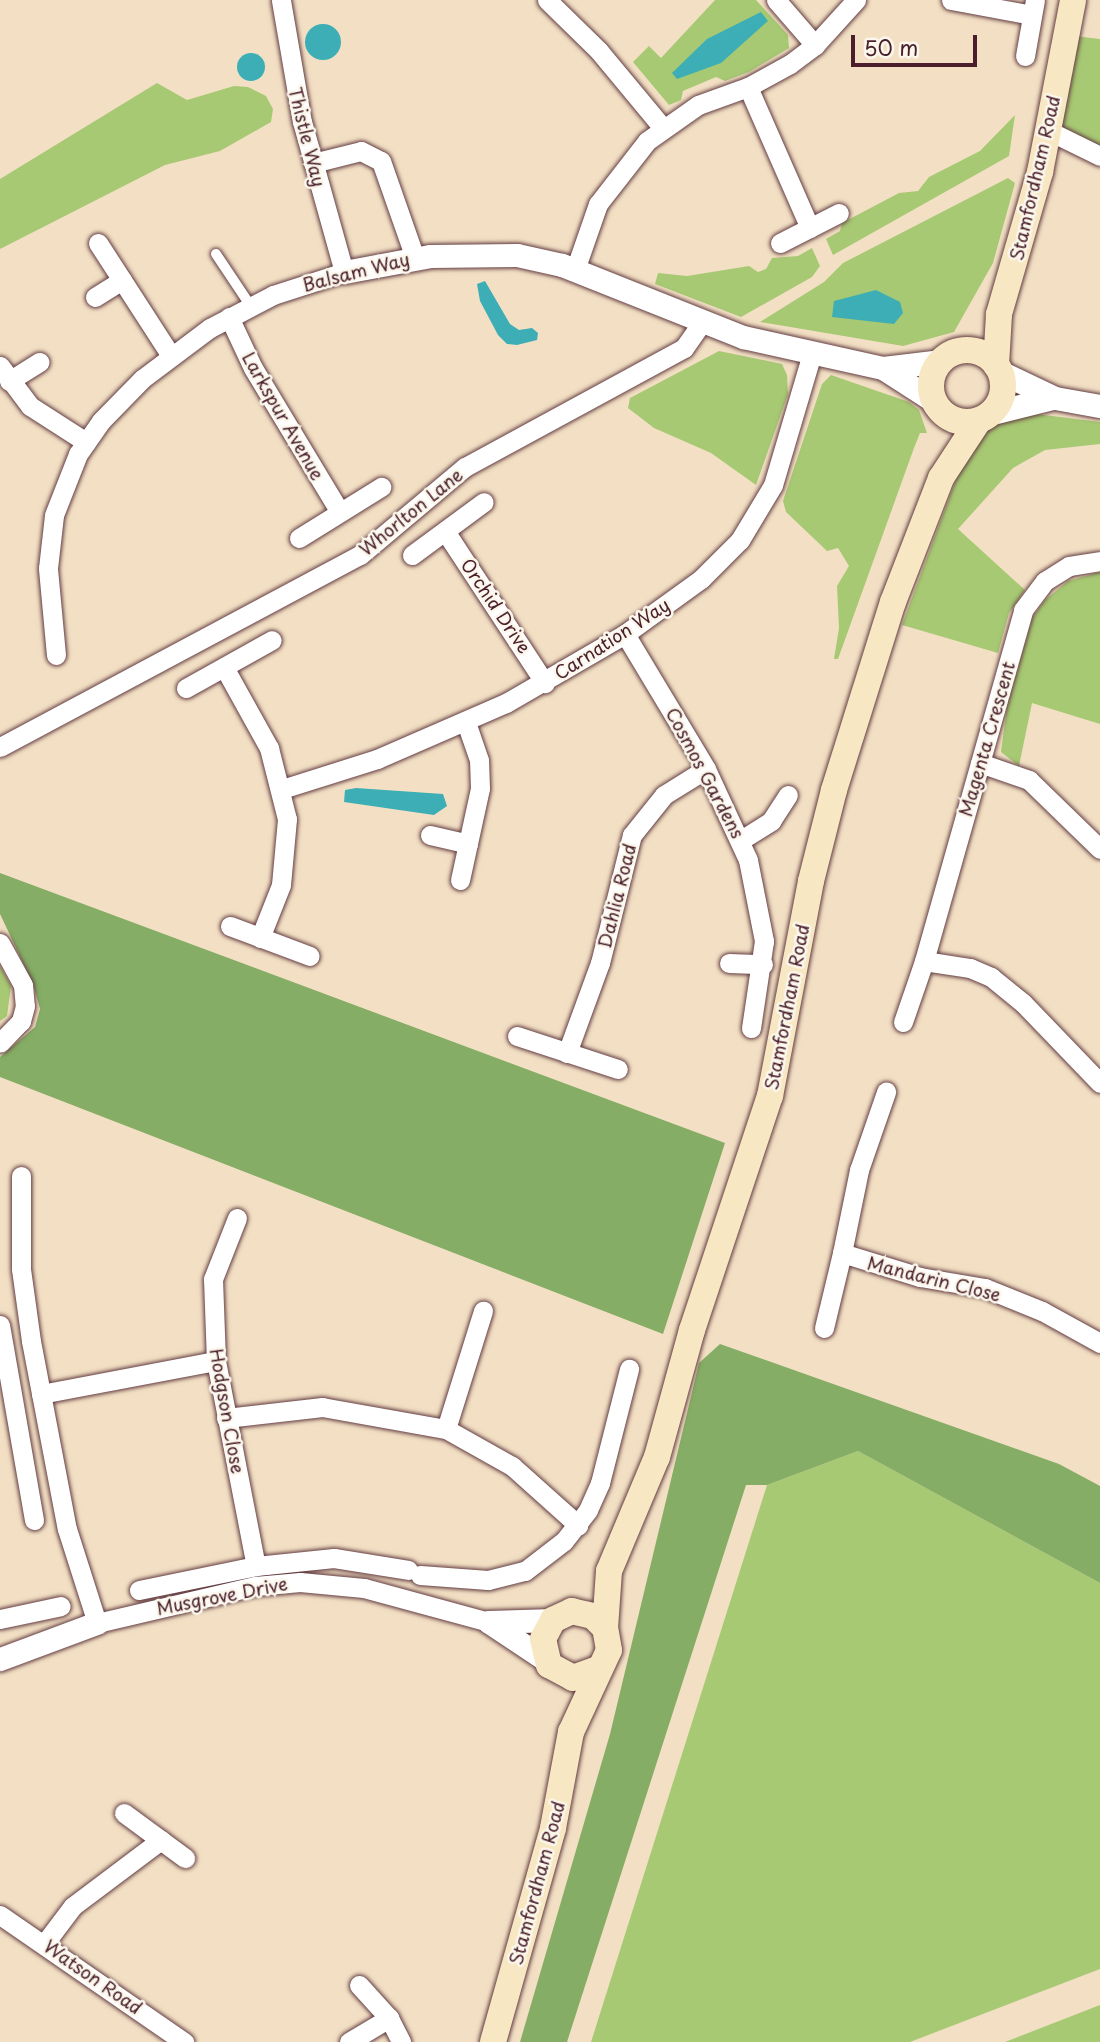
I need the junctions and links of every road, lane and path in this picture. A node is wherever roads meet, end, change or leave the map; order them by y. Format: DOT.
graph roads {
  1 [pos="281,0"];
  2 [pos="547,0"];
  3 [pos="776,0"];
  4 [pos="856,0"];
  5 [pos="951,0"];
  6 [pos="1073,0"];
  7 [pos="1034,7"];
  8 [pos="815,45"];
  9 [pos="1025,56"];
  10 [pos="748,88"];
  11 [pos="662,127"];
  12 [pos="1049,131"];
  13 [pos="1100,156"];
  14 [pos="313,163"];
  15 [pos="839,213"];
  16 [pos="810,228"];
  17 [pos="98,243"];
  18 [pos="780,243"];
  19 [pos="216,254"];
  20 [pos="415,258"];
  21 [pos="575,270"];
  22 [pos="344,272"];
  23 [pos="122,280"];
  24 [pos="95,298"];
  25 [pos="250,305"];
  26 [pos="999,314"];
  27 [pos="229,317"];
  28 [pos="701,324"];
  29 [pos="812,353"];
  30 [pos="171,356"];
  31 [pos="951,356"];
  32 [pos="39,362"];
  33 [pos="883,368"];
  34 [pos="998,368"];
  35 [pos="5,373"];
  36 [pos="1055,397"];
  37 [pos="937,405"];
  38 [pos="1100,406"];
  39 [pos="985,416"];
  40 [pos="86,442"];
  41 [pos="942,478"];
  42 [pos="381,487"];
  43 [pos="484,502"];
  44 [pos="340,512"];
  45 [pos="445,531"];
  46 [pos="299,538"];
  47 [pos="412,555"];
  48 [pos="1100,561"];
  49 [pos="625,634"];
  50 [pos="272,640"];
  51 [pos="56,655"];
  52 [pos="225,667"];
  53 [pos="545,683"];
  54 [pos="186,688"];
  55 [pos="466,723"];
  56 [pos="0,747"];
  57 [pos="980,763"];
  58 [pos="706,769"];
  59 [pos="282,789"];
  60 [pos="788,795"];
  61 [pos="429,835"];
  62 [pos="741,840"];
  63 [pos="468,844"];
  64 [pos="1100,849"];
  65 [pos="460,880"];
  66 [pos="230,926"];
  67 [pos="260,938"];
  68 [pos="0,943"];
  69 [pos="310,956"];
  70 [pos="924,961"];
  71 [pos="729,963"];
  72 [pos="763,964"];
  73 [pos="903,1022"];
  74 [pos="751,1028"];
  75 [pos="517,1036"];
  76 [pos="0,1043"];
  77 [pos="567,1053"];
  78 [pos="618,1069"];
  79 [pos="1100,1081"];
  80 [pos="886,1093"];
  81 [pos="21,1176"];
  82 [pos="237,1218"];
  83 [pos="842,1253"];
  84 [pos="483,1311"];
  85 [pos="0,1325"];
  86 [pos="824,1328"];
  87 [pos="31,1341"];
  88 [pos="1100,1343"];
  89 [pos="2,1346"];
  90 [pos="216,1361"];
  91 [pos="628,1369"];
  92 [pos="41,1394"];
  93 [pos="226,1418"];
  94 [pos="446,1429"];
  95 [pos="34,1520"];
  96 [pos="578,1525"];
  97 [pos="256,1566"];
  98 [pos="609,1571"];
  99 [pos="139,1590"];
  100 [pos="61,1606"];
  101 [pos="557,1616"];
  102 [pos="0,1619"];
  103 [pos="489,1622"];
  104 [pos="96,1623"];
  105 [pos="605,1628"];
  106 [pos="0,1659"];
  107 [pos="550,1664"];
  108 [pos="598,1669"];
  109 [pos="571,1732"];
  110 [pos="124,1813"];
  111 [pos="161,1840"];
  112 [pos="185,1858"];
  113 [pos="0,1915"];
  114 [pos="45,1943"];
  115 [pos="359,1986"];
  116 [pos="389,2018"];
  117 [pos="160,2034"];
  118 [pos="495,2039"];
  119 [pos="184,2042"];
  120 [pos="349,2042"];
  121 [pos="401,2042"];
  1 -- 14 [label="street, Thistle Way"];
  2 -- 11 [label="street"];
  3 -- 8 [label="street"];
  4 -- 8 [label="street"];
  5 -- 7 [label="street"];
  6 -- 12 [label="main road, Stamfordham Road"];
  7 -- 9 [label="street"];
  8 -- 10 [label="street"];
  10 -- 11 [label="street"];
  10 -- 16 [label="street"];
  11 -- 21 [label="street"];
  12 -- 13 [label="street"];
  12 -- 26 [label="main road, Stamfordham Road"];
  14 -- 20 [label="street"];
  14 -- 22 [label="street, Thistle Way"];
  15 -- 16 [label="street"];
  16 -- 18 [label="street"];
  17 -- 23 [label="street"];
  19 -- 25 [label="lane"];
  20 -- 21 [label="street, Balsam Way"];
  20 -- 22 [label="street, Balsam Way"];
  21 -- 28 [label="street, Balsam Way"];
  22 -- 25 [label="street, Balsam Way"];
  23 -- 24 [label="street"];
  23 -- 30 [label="street"];
  25 -- 27 [label="street, Balsam Way"];
  26 -- 31 [label="main road"];
  26 -- 34 [label="main road, Stamfordham Road"];
  27 -- 30 [label="street, Balsam Way"];
  27 -- 44 [label="street, Larkspur Avenue"];
  28 -- 29 [label="street, Balsam Way"];
  28 -- 56 [label="street, Whorlton Lane"];
  29 -- 33 [label="street, Balsam Way"];
  29 -- 49 [label="street, Carnation Way"];
  30 -- 40 [label="street, Balsam Way"];
  31 -- 33 [label="street, Balsam Way"];
  31 -- 34 [label="main road"];
  31 -- 37 [label="main road"];
  32 -- 35 [label="street"];
  33 -- 37 [label="street, Balsam Way"];
  34 -- 36 [label="street"];
  34 -- 39 [label="main road"];
  35 -- 40 [label="street"];
  36 -- 38 [label="street"];
  36 -- 39 [label="street"];
  37 -- 39 [label="main road"];
  37 -- 41 [label="main road, Stamfordham Road"];
  39 -- 41 [label="main road, Stamfordham Road"];
  40 -- 51 [label="street, Balsam Way"];
  41 -- 98 [label="main road, Stamfordham Road"];
  42 -- 44 [label="street"];
  43 -- 45 [label="street"];
  44 -- 46 [label="street"];
  45 -- 47 [label="street"];
  45 -- 53 [label="street, Orchid Drive"];
  48 -- 57 [label="street, Magenta Crescent"];
  49 -- 53 [label="street, Carnation Way"];
  49 -- 58 [label="street, Cosmos Gardens"];
  50 -- 52 [label="street"];
  52 -- 54 [label="street"];
  52 -- 59 [label="street"];
  53 -- 55 [label="street, Carnation Way"];
  55 -- 59 [label="street, Carnation Way"];
  55 -- 63 [label="street"];
  57 -- 64 [label="street"];
  57 -- 70 [label="street, Magenta Crescent"];
  58 -- 62 [label="street, Cosmos Gardens"];
  58 -- 77 [label="street, Dahlia Road"];
  59 -- 67 [label="street"];
  60 -- 62 [label="street"];
  61 -- 63 [label="street"];
  62 -- 72 [label="street, Cosmos Gardens"];
  63 -- 65 [label="street"];
  66 -- 67 [label="street"];
  67 -- 69 [label="street"];
  68 -- 76 [label="street"];
  70 -- 73 [label="street, Magenta Crescent"];
  70 -- 79 [label="street"];
  71 -- 72 [label="street"];
  72 -- 74 [label="street, Cosmos Gardens"];
  75 -- 77 [label="street"];
  77 -- 78 [label="street"];
  80 -- 83 [label="street"];
  81 -- 87 [label="street"];
  82 -- 90 [label="street, Hodgson Close"];
  83 -- 86 [label="street"];
  83 -- 88 [label="street, Mandarin Close"];
  84 -- 94 [label="street"];
  85 -- 89 [label="street"];
  87 -- 89 [label="street"];
  87 -- 92 [label="street"];
  89 -- 95 [label="street"];
  90 -- 92 [label="street"];
  90 -- 93 [label="street, Hodgson Close"];
  91 -- 96 [label="street"];
  92 -- 104 [label="street"];
  93 -- 94 [label="street"];
  93 -- 97 [label="street, Hodgson Close"];
  94 -- 96 [label="street"];
  96 -- 97 [label="street"];
  97 -- 99 [label="street"];
  98 -- 101 [label="main road, Stamfordham Road"];
  98 -- 105 [label="main road, Stamfordham Road"];
  100 -- 102 [label="street"];
  101 -- 103 [label="street"];
  101 -- 105 [label="main road"];
  101 -- 107 [label="main road, Stamfordham Road"];
  103 -- 104 [label="street, Musgrove Drive"];
  103 -- 107 [label="street"];
  104 -- 106 [label="street, Musgrove Drive"];
  105 -- 108 [label="main road, Stamfordham Road"];
  107 -- 108 [label="main road"];
  107 -- 109 [label="main road, Stamfordham Road"];
  108 -- 109 [label="main road, Stamfordham Road"];
  109 -- 118 [label="main road, Stamfordham Road"];
  110 -- 111 [label="street"];
  111 -- 112 [label="street"];
  111 -- 114 [label="street"];
  113 -- 114 [label="street, Watson Road"];
  114 -- 117 [label="street, Watson Road"];
  115 -- 116 [label="street"];
  116 -- 120 [label="street"];
  116 -- 121 [label="street"];
  117 -- 119 [label="street, Watson Road"];
}
